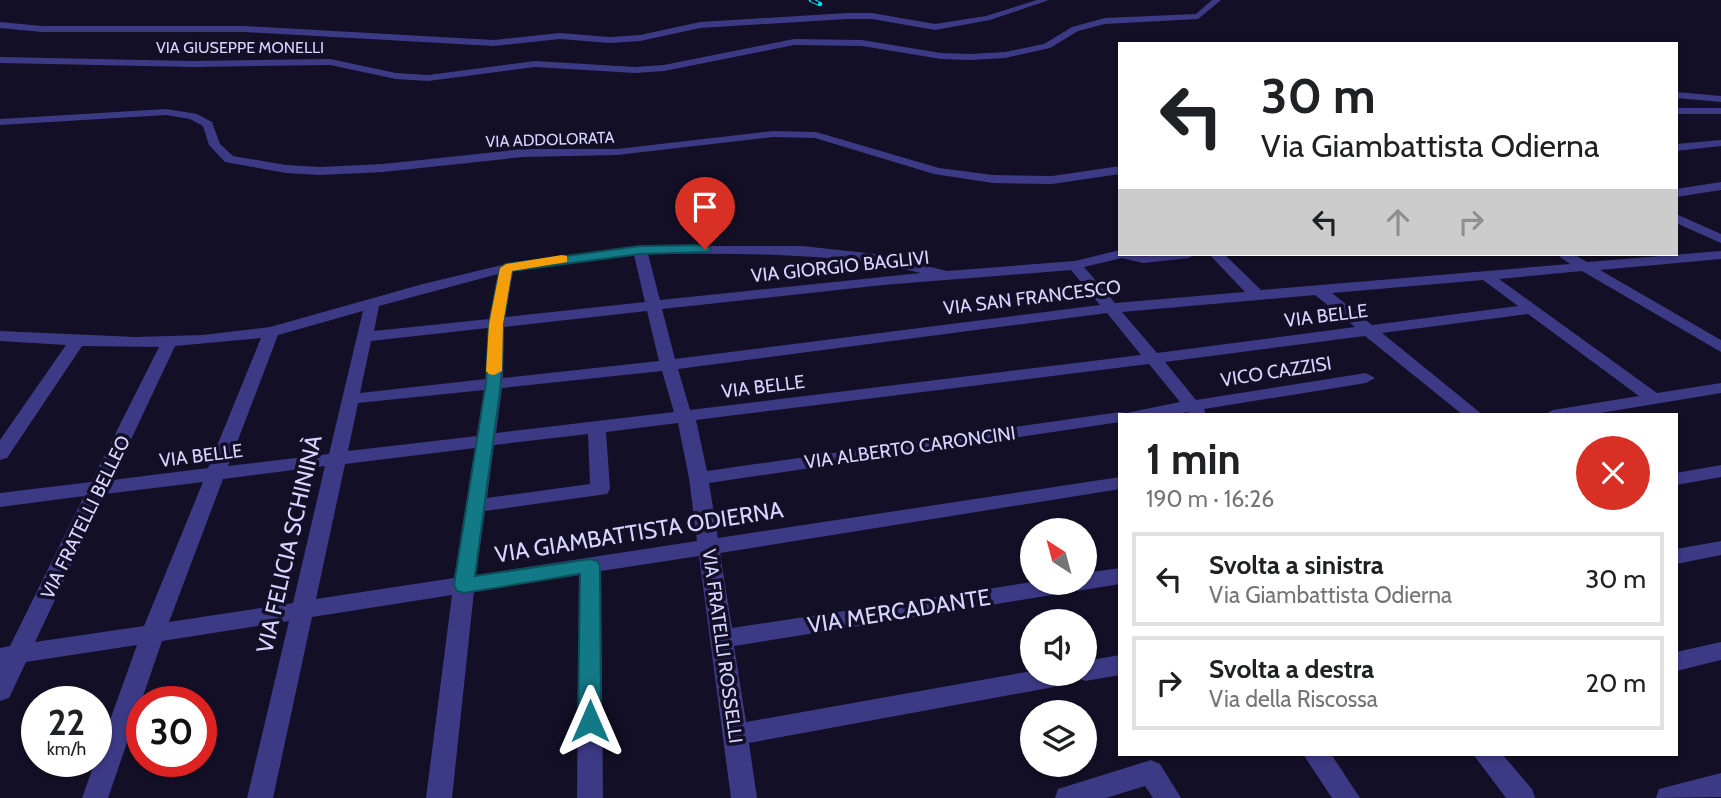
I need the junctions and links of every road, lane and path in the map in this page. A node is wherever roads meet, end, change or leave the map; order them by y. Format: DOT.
graph roads {
  1 [pos="1045,0"];
  2 [pos="1217,0"];
  3 [pos="0,24"];
  4 [pos="0,61"];
  5 [pos="1678,95"];
  6 [pos="1721,99"];
  7 [pos="1678,111"];
  8 [pos="1721,111"];
  9 [pos="1696,119"];
  10 [pos="1678,121"];
  11 [pos="0,122"];
  12 [pos="1721,143"];
  13 [pos="1678,148"];
  14 [pos="1118,170"];
  15 [pos="1721,187"];
  16 [pos="1678,193"];
  17 [pos="1678,219"];
  18 [pos="1721,239"];
  19 [pos="640,250"];
  20 [pos="1118,255"];
  21 [pos="1721,255"];
  22 [pos="1130,256"];
  23 [pos="1171,256"];
  24 [pos="1218,256"];
  25 [pos="1566,256"];
  26 [pos="1075,265"];
  27 [pos="1584,266"];
  28 [pos="506,268"];
  29 [pos="945,275"];
  30 [pos="1485,275"];
  31 [pos="1317,289"];
  32 [pos="1256,294"];
  33 [pos="373,303"];
  34 [pos="655,306"];
  35 [pos="1111,308"];
  36 [pos="1531,309"];
  37 [pos="496,324"];
  38 [pos="1368,330"];
  39 [pos="271,332"];
  40 [pos="0,337"];
  41 [pos="364,337"];
  42 [pos="169,342"];
  43 [pos="76,343"];
  44 [pos="1721,347"];
  45 [pos="1152,359"];
  46 [pos="668,365"];
  47 [pos="1366,378"];
  48 [pos="494,383"];
  49 [pos="1721,388"];
  50 [pos="1654,399"];
  51 [pos="350,400"];
  52 [pos="1196,411"];
  53 [pos="1165,413"];
  54 [pos="1472,413"];
  55 [pos="1566,413"];
  56 [pos="686,417"];
  57 [pos="1118,417"];
  58 [pos="597,428"];
  59 [pos="485,442"];
  60 [pos="0,454"];
  61 [pos="335,460"];
  62 [pos="1721,471"];
  63 [pos="216,475"];
  64 [pos="699,478"];
  65 [pos="1678,479"];
  66 [pos="1118,483"];
  67 [pos="99,489"];
  68 [pos="0,500"];
  69 [pos="476,506"];
  70 [pos="709,547"];
  71 [pos="1721,548"];
  72 [pos="1678,557"];
  73 [pos="590,566"];
  74 [pos="1118,576"];
  75 [pos="1097,579"];
  76 [pos="464,585"];
  77 [pos="1020,592"];
  78 [pos="300,611"];
  79 [pos="153,633"];
  80 [pos="722,639"];
  81 [pos="1721,651"];
  82 [pos="9,656"];
  83 [pos="1678,662"];
  84 [pos="1118,665"];
  85 [pos="1097,669"];
  86 [pos="1020,683"];
  87 [pos="0,691"];
  88 [pos="735,735"];
  89 [pos="1317,756"];
  90 [pos="1488,756"];
  91 [pos="1721,785"];
  92 [pos="95,798"];
  93 [pos="260,798"];
  94 [pos="439,798"];
  95 [pos="590,798"];
  96 [pos="744,798"];
  97 [pos="1068,798"];
  98 [pos="1168,798"];
  99 [pos="1347,798"];
  100 [pos="1522,798"];
  101 [pos="1669,798"];
  1 -- 3 [label="street"];
  2 -- 4 [label="street, VIA GIUSEPPE MONELLI"];
  5 -- 6 [label="street"];
  7 -- 8 [label="street"];
  9 -- 10 [label="street"];
  11 -- 14 [label="street, VIA ADDOLORATA"];
  12 -- 13 [label="street"];
  15 -- 16 [label="street"];
  17 -- 18 [label="street"];
  19 -- 28 [label="street"];
  19 -- 29 [label="street"];
  19 -- 34 [label="street, VIA FRATELLI ROSSELLI"];
  20 -- 26 [label="street, VIA GIORGIO BAGLIVI"];
  21 -- 27 [label="street, VIA SAN FRANCESCO"];
  22 -- 23 [label="street, VIA GIORGIO BAGLIVI"];
  24 -- 32 [label="street"];
  25 -- 27 [label="street"];
  26 -- 29 [label="street, VIA GIORGIO BAGLIVI"];
  26 -- 35 [label="street"];
  27 -- 30 [label="street, VIA SAN FRANCESCO"];
  27 -- 44 [label="street"];
  28 -- 33 [label="street"];
  28 -- 37 [label="street"];
  29 -- 34 [label="street, VIA GIORGIO BAGLIVI"];
  30 -- 31 [label="street, VIA SAN FRANCESCO"];
  30 -- 36 [label="street"];
  31 -- 32 [label="street, VIA SAN FRANCESCO"];
  31 -- 38 [label="street"];
  32 -- 35 [label="street, VIA SAN FRANCESCO"];
  33 -- 39 [label="street"];
  33 -- 41 [label="street, VIA FELICIA SCHININÀ"];
  34 -- 37 [label="street, VIA GIORGIO BAGLIVI"];
  34 -- 46 [label="street, VIA FRATELLI ROSSELLI"];
  35 -- 45 [label="street"];
  35 -- 46 [label="street, VIA SAN FRANCESCO"];
  36 -- 38 [label="street, VIA BELLE"];
  36 -- 50 [label="street"];
  37 -- 41 [label="street, VIA GIORGIO BAGLIVI"];
  37 -- 48 [label="street"];
  38 -- 45 [label="street, VIA BELLE"];
  38 -- 54 [label="street"];
  39 -- 42 [label="street"];
  39 -- 63 [label="street"];
  40 -- 43 [label="street"];
  41 -- 51 [label="street, VIA FELICIA SCHININÀ"];
  42 -- 43 [label="street"];
  42 -- 67 [label="street, VIA FRATELLI BELLEO"];
  43 -- 60 [label="street"];
  45 -- 52 [label="street"];
  45 -- 56 [label="street, VIA BELLE"];
  46 -- 48 [label="street, VIA SAN FRANCESCO"];
  46 -- 56 [label="street, VIA FRATELLI ROSSELLI"];
  47 -- 52 [label="street, VICO CAZZISI"];
  48 -- 51 [label="street, VIA SAN FRANCESCO"];
  48 -- 59 [label="street"];
  49 -- 50 [label="street"];
  50 -- 55 [label="street"];
  51 -- 61 [label="street, VIA FELICIA SCHININÀ"];
  52 -- 53 [label="street"];
  56 -- 58 [label="street, VIA BELLE"];
  56 -- 64 [label="street, VIA FRATELLI ROSSELLI"];
  57 -- 64 [label="street, VIA ALBERTO CARONCINI"];
  58 -- 59 [label="street, VIA BELLE"];
  58 -- 69 [label="street"];
  59 -- 61 [label="street, VIA BELLE"];
  59 -- 69 [label="street"];
  61 -- 63 [label="street, VIA BELLE"];
  61 -- 78 [label="street, VIA FELICIA SCHININÀ"];
  62 -- 65 [label="street"];
  63 -- 67 [label="street, VIA BELLE"];
  63 -- 79 [label="street"];
  64 -- 70 [label="street, VIA FRATELLI ROSSELLI"];
  66 -- 70 [label="street, VIA GIAMBATTISTA ODIERNA"];
  67 -- 68 [label="street, VIA BELLE"];
  67 -- 82 [label="street, VIA FRATELLI BELLEO"];
  69 -- 76 [label="street"];
  70 -- 73 [label="street, VIA GIAMBATTISTA ODIERNA"];
  70 -- 80 [label="street, VIA FRATELLI ROSSELLI"];
  71 -- 72 [label="street"];
  73 -- 76 [label="street, VIA GIAMBATTISTA ODIERNA"];
  73 -- 95 [label="street"];
  74 -- 75 [label="street"];
  76 -- 78 [label="street, VIA GIAMBATTISTA ODIERNA"];
  76 -- 94 [label="street"];
  77 -- 80 [label="street, VIA MERCADANTE"];
  78 -- 79 [label="street, VIA GIAMBATTISTA ODIERNA"];
  78 -- 93 [label="street, VIA FELICIA SCHININÀ"];
  79 -- 82 [label="street, VIA GIAMBATTISTA ODIERNA"];
  79 -- 92 [label="street"];
  80 -- 88 [label="street, VIA FRATELLI ROSSELLI"];
  81 -- 83 [label="street"];
  82 -- 87 [label="street, VIA FRATELLI BELLEO"];
  84 -- 85 [label="street"];
  86 -- 88 [label="street"];
  88 -- 96 [label="street, VIA FRATELLI ROSSELLI"];
  89 -- 99 [label="street"];
  90 -- 100 [label="street"];
  91 -- 101 [label="street"];
  97 -- 98 [label="street"];
}
